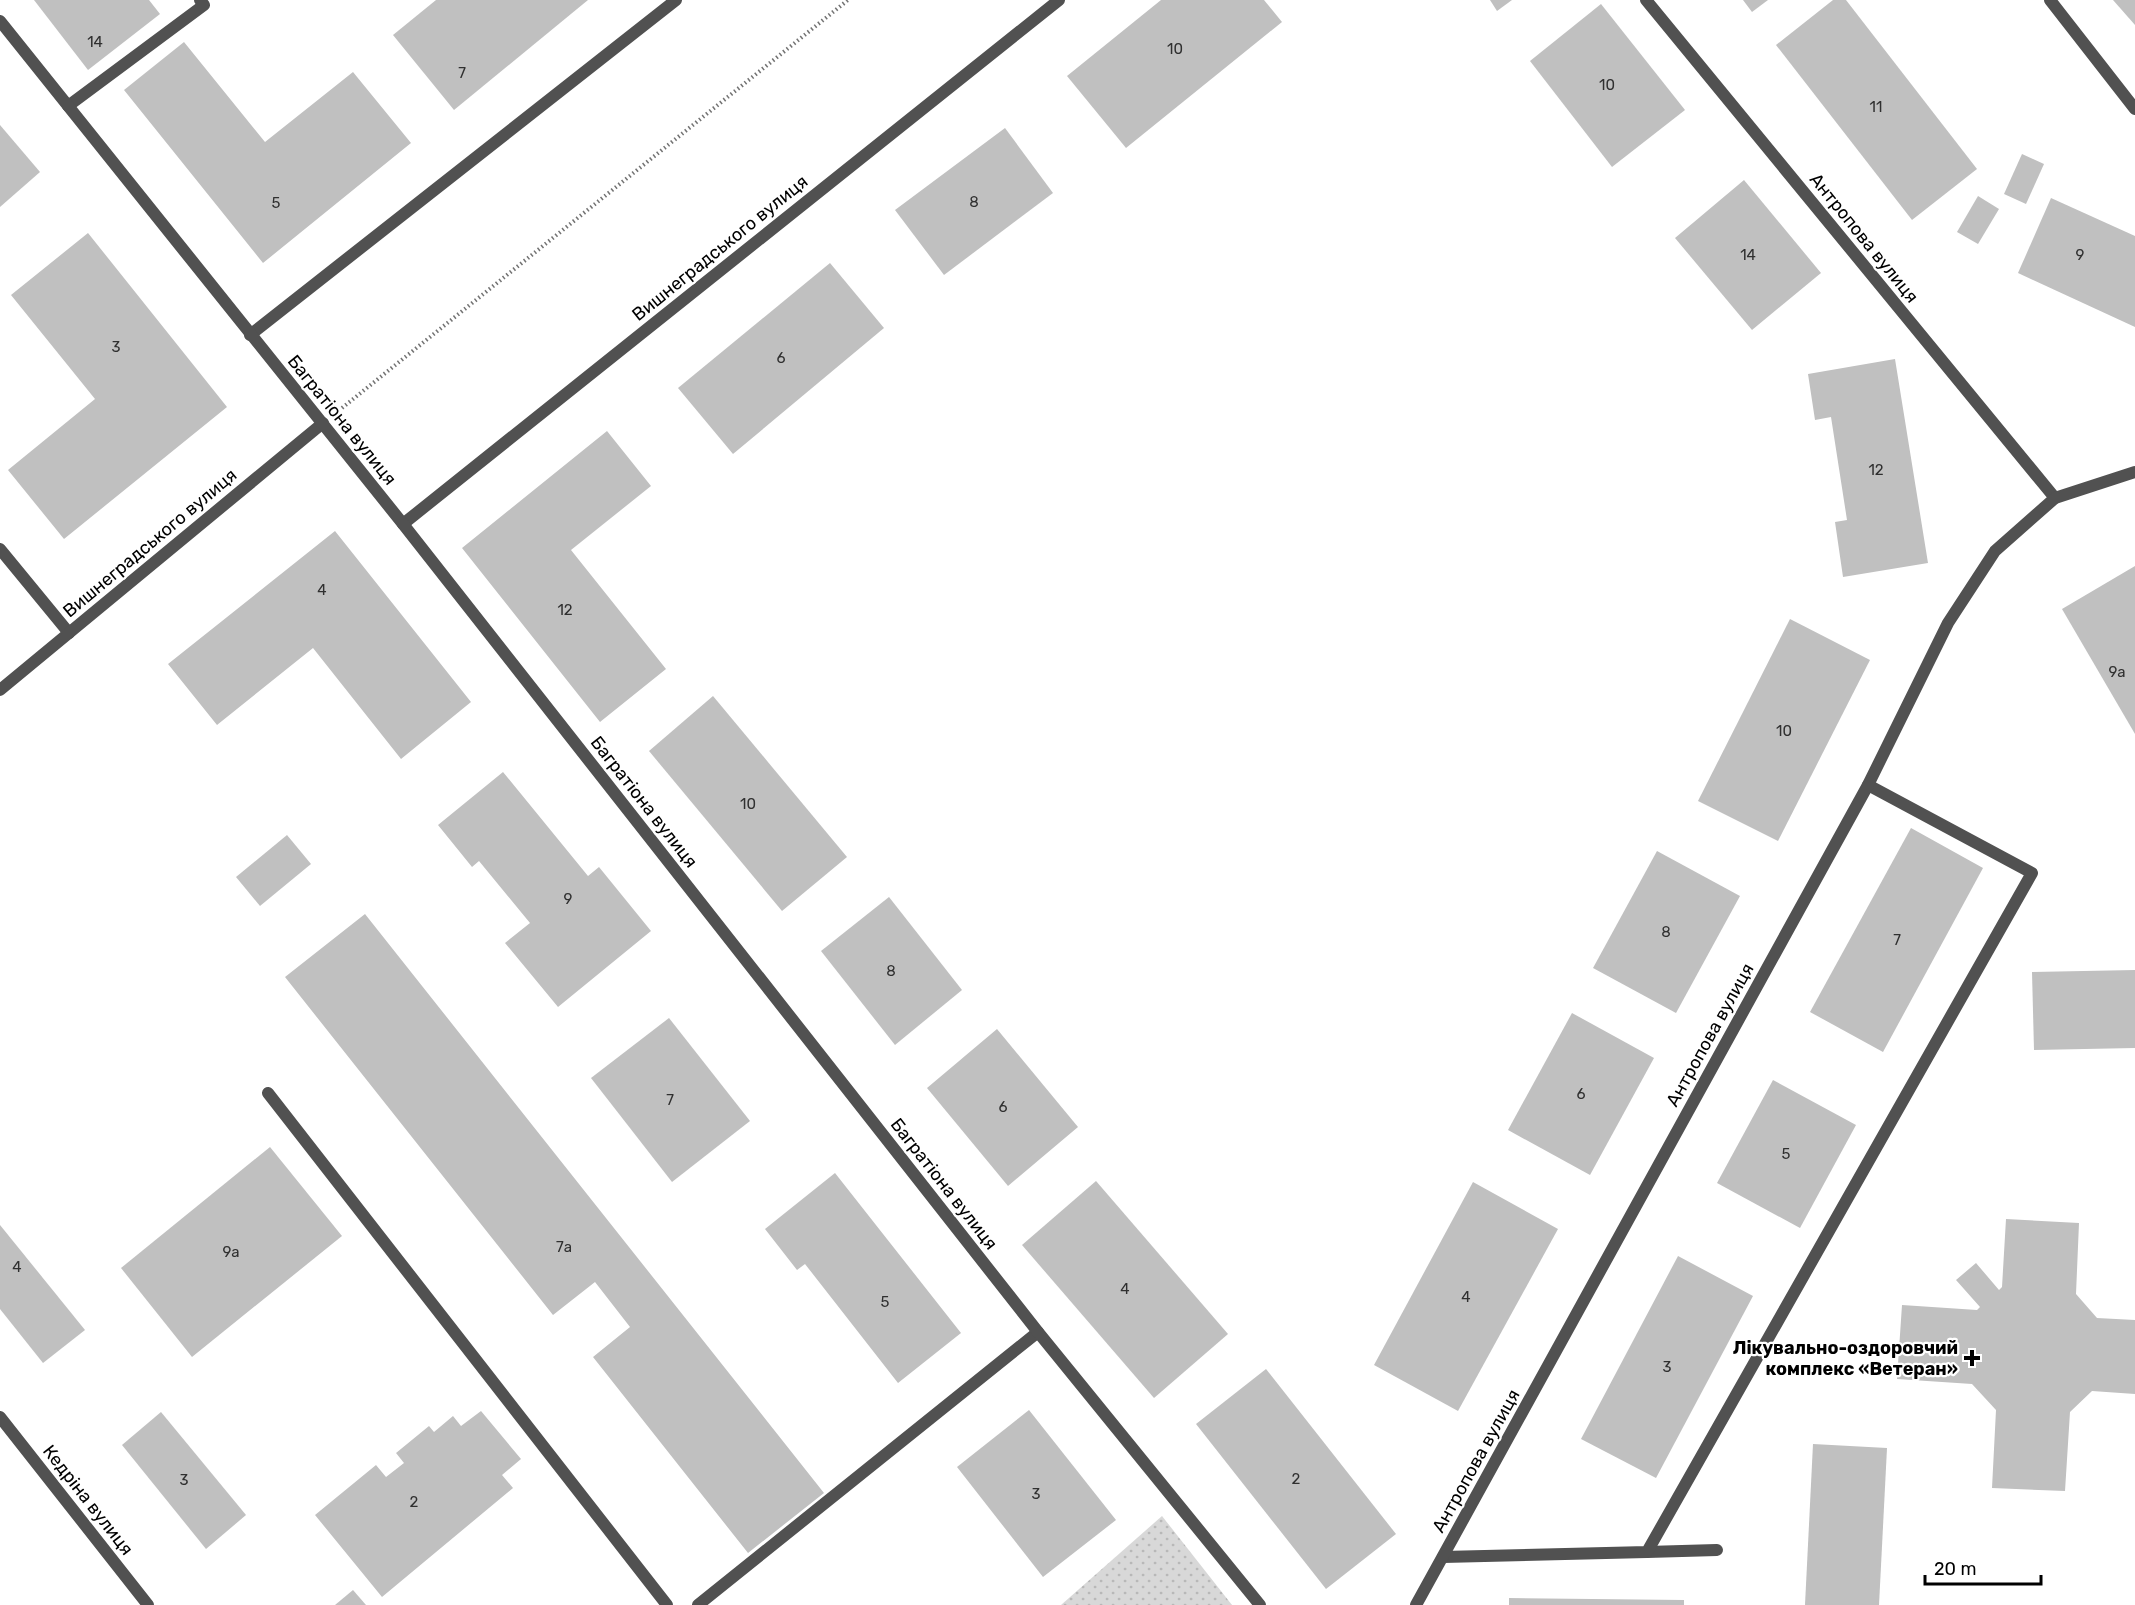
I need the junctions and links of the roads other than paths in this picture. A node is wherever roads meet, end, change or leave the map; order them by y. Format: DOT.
graph roads {
  1 [pos="200,0"];
  2 [pos="676,0"];
  3 [pos="1059,0"];
  4 [pos="1646,0"];
  5 [pos="2050,0"];
  6 [pos="0,21"];
  7 [pos="68,106"];
  8 [pos="2135,109"];
  9 [pos="250,335"];
  10 [pos="323,423"];
  11 [pos="2135,472"];
  12 [pos="2055,498"];
  13 [pos="403,524"];
  14 [pos="0,549"];
  15 [pos="69,633"];
  16 [pos="0,690"];
  17 [pos="1868,785"];
  18 [pos="268,1093"];
  19 [pos="1038,1332"];
  20 [pos="0,1417"];
  21 [pos="1716,1550"];
  22 [pos="1647,1552"];
  23 [pos="1443,1557"];
  24 [pos="148,1605"];
  25 [pos="667,1605"];
  26 [pos="698,1605"];
  27 [pos="1260,1605"];
  28 [pos="1416,1605"];
  1 -- 7 [label="street"];
  2 -- 9 [label="street"];
  3 -- 13 [label="street, Вишнеградського вулиця"];
  4 -- 12 [label="street, Антропова вулиця"];
  5 -- 8 [label="street"];
  6 -- 7 [label="street, Багратіона вулиця"];
  7 -- 9 [label="street, Багратіона вулиця"];
  9 -- 10 [label="street, Багратіона вулиця"];
  10 -- 13 [label="street, Багратіона вулиця"];
  10 -- 15 [label="street, Вишнеградського вулиця"];
  11 -- 12 [label="street, Антропова вулиця"];
  12 -- 17 [label="street, Антропова вулиця"];
  13 -- 19 [label="street, Багратіона вулиця"];
  14 -- 15 [label="street"];
  15 -- 16 [label="street, Вишнеградського вулиця"];
  17 -- 22 [label="street"];
  17 -- 23 [label="street, Антропова вулиця"];
  18 -- 25 [label="street"];
  19 -- 26 [label="street"];
  19 -- 27 [label="street, Багратіона вулиця"];
  20 -- 24 [label="street, Кедріна вулиця"];
  21 -- 22 [label="street"];
  22 -- 23 [label="street"];
  23 -- 28 [label="street, Антропова вулиця"];
}
